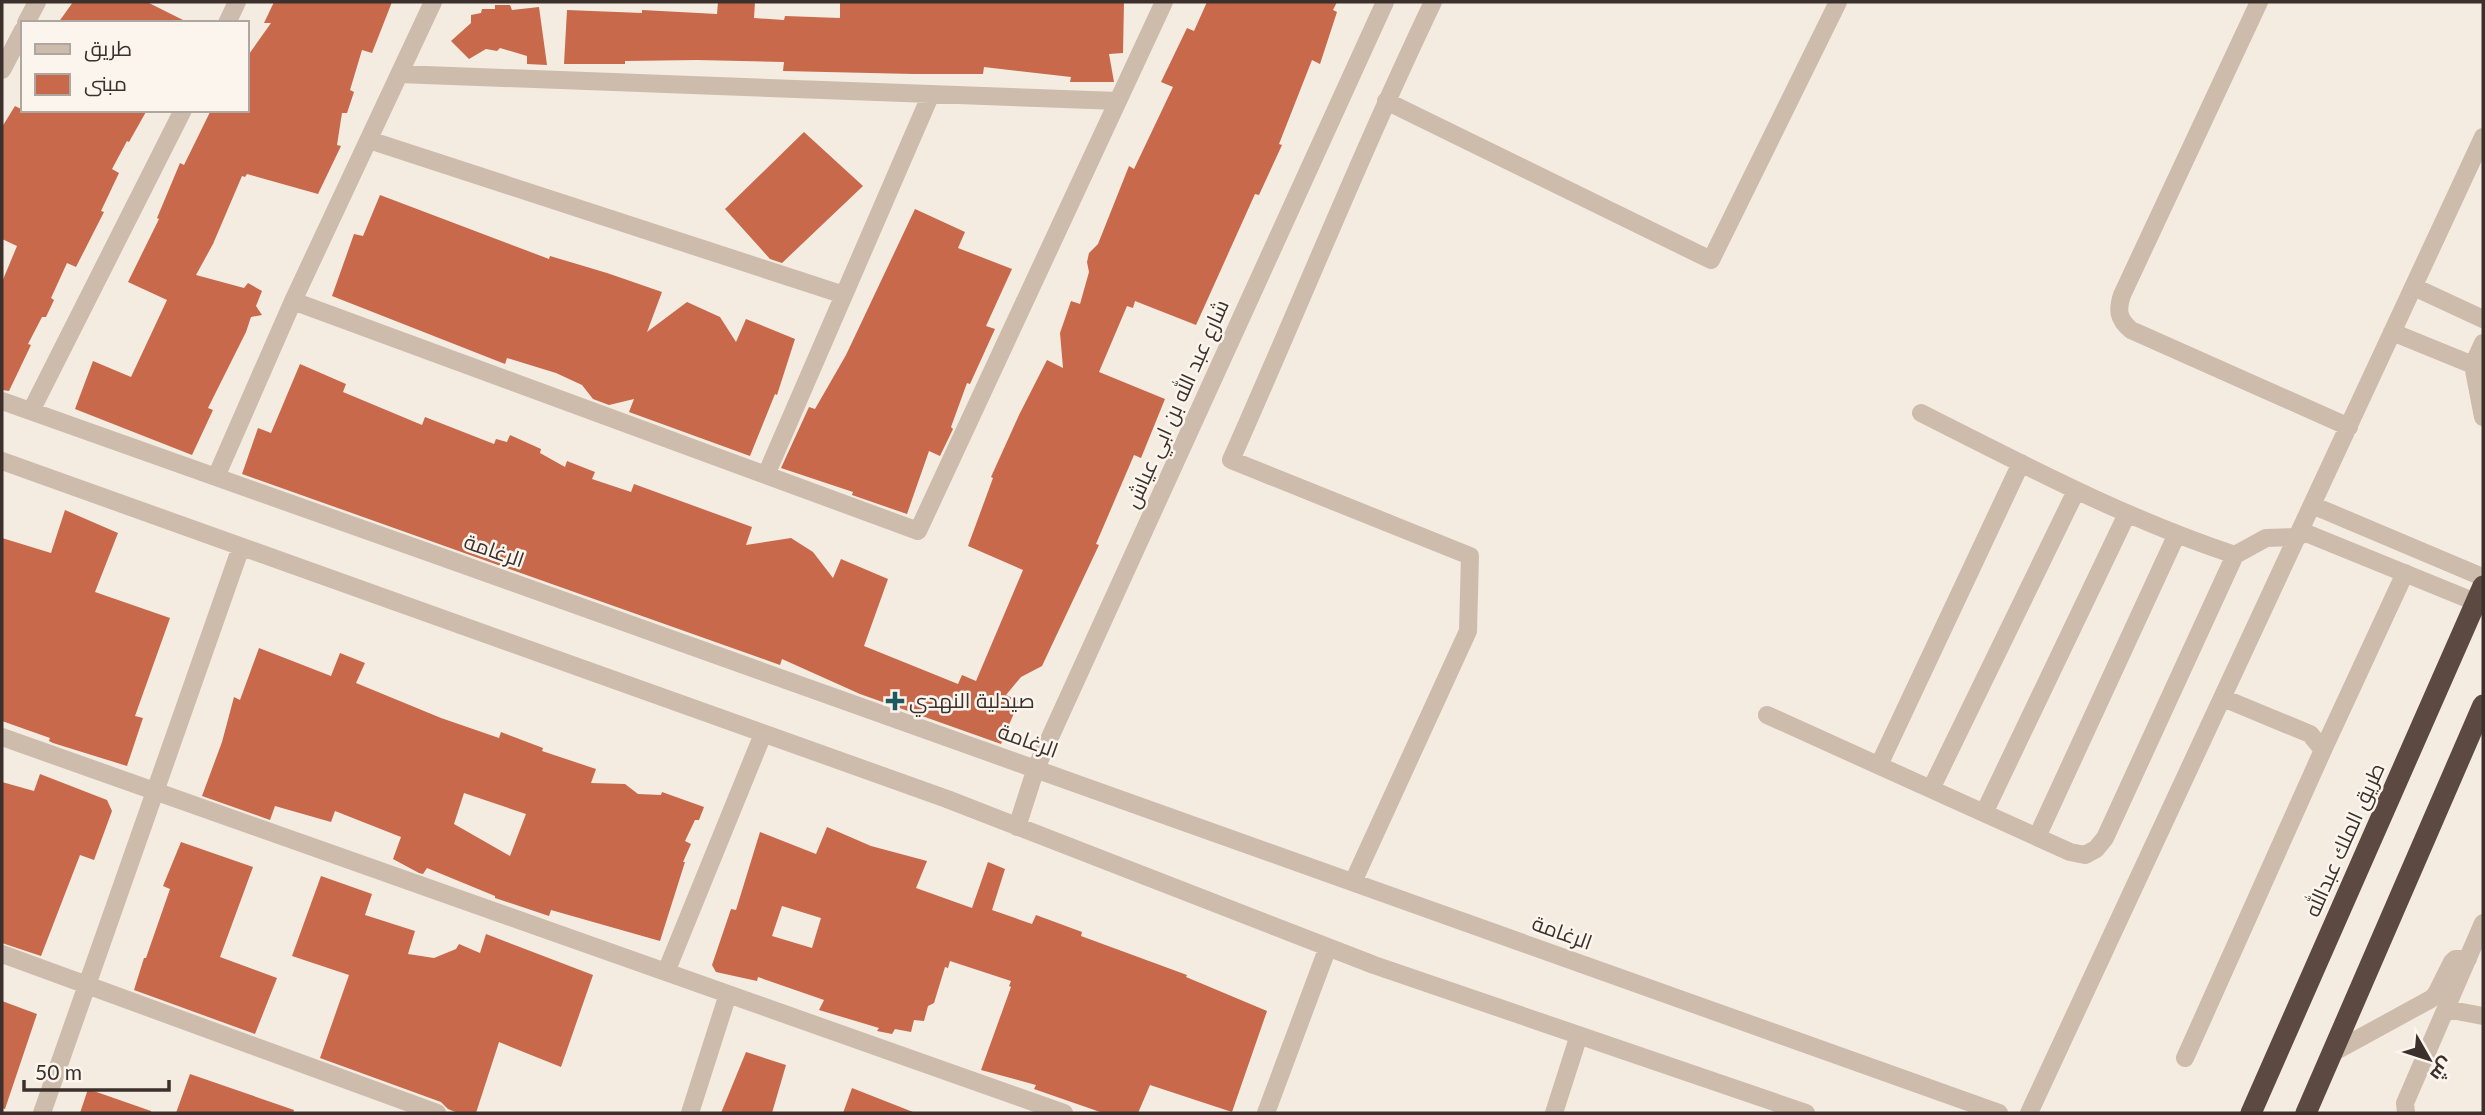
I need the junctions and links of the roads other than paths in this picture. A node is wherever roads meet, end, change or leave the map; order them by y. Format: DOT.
graph roads {
  1 [pos="37,2"];
  2 [pos="237,2"];
  3 [pos="433,2"];
  4 [pos="1164,2"];
  5 [pos="1385,2"];
  6 [pos="1433,2"];
  7 [pos="1838,2"];
  8 [pos="2259,2"];
  9 [pos="27,21"];
  10 [pos="228,21"];
  11 [pos="21,34"];
  12 [pos="2,70"];
  13 [pos="399,74"];
  14 [pos="931,94"];
  15 [pos="1118,101"];
  16 [pos="1386,101"];
  17 [pos="182,112"];
  18 [pos="2483,137"];
  19 [pos="369,140"];
  20 [pos="2414,286"];
  21 [pos="844,295"];
  22 [pos="293,301"];
  23 [pos="2483,319"];
  24 [pos="2392,332"];
  25 [pos="2483,343"];
  26 [pos="2473,365"];
  27 [pos="2,401"];
  28 [pos="32,411"];
  29 [pos="1921,413"];
  30 [pos="2483,417"];
  31 [pos="2348,427"];
  32 [pos="2,461"];
  33 [pos="2021,463"];
  34 [pos="766,475"];
  35 [pos="216,477"];
  36 [pos="2076,491"];
  37 [pos="2312,505"];
  38 [pos="2127,513"];
  39 [pos="2299,534"];
  40 [pos="2176,536"];
  41 [pos="241,547"];
  42 [pos="2235,555"];
  43 [pos="2405,573"];
  44 [pos="2480,582"];
  45 [pos="2223,698"];
  46 [pos="2483,705"];
  47 [pos="1768,715"];
  48 [pos="763,734"];
  49 [pos="2,737"];
  50 [pos="2323,750"];
  51 [pos="1879,765"];
  52 [pos="1036,768"];
  53 [pos="1931,789"];
  54 [pos="155,791"];
  55 [pos="1984,813"];
  56 [pos="1017,827"];
  57 [pos="2037,837"];
  58 [pos="1353,883"];
  59 [pos="2483,923"];
  60 [pos="1328,947"];
  61 [pos="2,954"];
  62 [pos="2468,959"];
  63 [pos="666,972"];
  64 [pos="87,984"];
  65 [pos="728,994"];
  66 [pos="2446,1009"];
  67 [pos="2483,1016"];
  68 [pos="1579,1035"];
  69 [pos="2332,1053"];
  70 [pos="2185,1058"];
  71 [pos="42,1113"];
  72 [pos="437,1113"];
  73 [pos="690,1113"];
  74 [pos="1064,1113"];
  75 [pos="1266,1113"];
  76 [pos="1555,1113"];
  77 [pos="1806,1113"];
  78 [pos="1999,1113"];
  79 [pos="2029,1113"];
  80 [pos="2251,1113"];
  81 [pos="2306,1113"];
  82 [pos="2406,1113"];
  1 -- 9 [label="street"];
  2 -- 10 [label="street"];
  3 -- 13 [label="street"];
  4 -- 15 [label="street"];
  5 -- 52 [label="street, شارع عبد الله بن ابي عياش"];
  6 -- 16 [label="street"];
  7 -- 16 [label="street"];
  8 -- 31 [label="street"];
  11 -- 12 [label="street"];
  13 -- 14 [label="street"];
  13 -- 19 [label="street"];
  14 -- 15 [label="street"];
  14 -- 21 [label="street"];
  15 -- 34 [label="street"];
  16 -- 58 [label="street"];
  17 -- 28 [label="street"];
  18 -- 20 [label="street"];
  19 -- 21 [label="street"];
  19 -- 22 [label="street"];
  20 -- 23 [label="street"];
  20 -- 24 [label="street"];
  21 -- 34 [label="street"];
  22 -- 34 [label="street"];
  22 -- 35 [label="street"];
  24 -- 26 [label="street"];
  24 -- 31 [label="street"];
  25 -- 26 [label="street"];
  26 -- 30 [label="street"];
  27 -- 28 [label="street, الرغامة"];
  28 -- 35 [label="street, الرغامة"];
  29 -- 33 [label="street"];
  31 -- 37 [label="street"];
  32 -- 41 [label="street"];
  33 -- 36 [label="street"];
  33 -- 51 [label="street"];
  35 -- 52 [label="street, الرغامة"];
  36 -- 38 [label="street"];
  36 -- 53 [label="street"];
  37 -- 39 [label="street"];
  37 -- 44 [label="street"];
  38 -- 40 [label="street"];
  38 -- 55 [label="street"];
  39 -- 42 [label="street"];
  39 -- 43 [label="street"];
  39 -- 45 [label="street"];
  40 -- 42 [label="street"];
  40 -- 57 [label="street"];
  41 -- 48 [label="street"];
  41 -- 54 [label="street"];
  42 -- 57 [label="street"];
  43 -- 44 [label="street"];
  43 -- 50 [label="street"];
  44 -- 80 [label="highway, طريق الملك عبدالله"];
  45 -- 50 [label="street"];
  45 -- 79 [label="street"];
  46 -- 69 [label="highway"];
  47 -- 51 [label="street"];
  48 -- 56 [label="street"];
  48 -- 63 [label="street"];
  49 -- 54 [label="street"];
  50 -- 70 [label="street"];
  51 -- 53 [label="street"];
  52 -- 56 [label="street, شارع عبد الله بن ابي عياش"];
  52 -- 58 [label="street, الرغامة"];
  53 -- 55 [label="street"];
  54 -- 63 [label="street"];
  54 -- 64 [label="street"];
  55 -- 57 [label="street"];
  56 -- 60 [label="street"];
  58 -- 78 [label="street, الرغامة"];
  59 -- 62 [label="street"];
  60 -- 68 [label="street"];
  60 -- 75 [label="street"];
  61 -- 64 [label="street"];
  62 -- 66 [label="street"];
  62 -- 69 [label="street"];
  63 -- 65 [label="street"];
  64 -- 71 [label="street"];
  64 -- 72 [label="street"];
  65 -- 73 [label="street"];
  65 -- 74 [label="street"];
  66 -- 67 [label="street"];
  66 -- 82 [label="street"];
  68 -- 76 [label="street"];
  68 -- 77 [label="street"];
  69 -- 81 [label="highway"];
}
